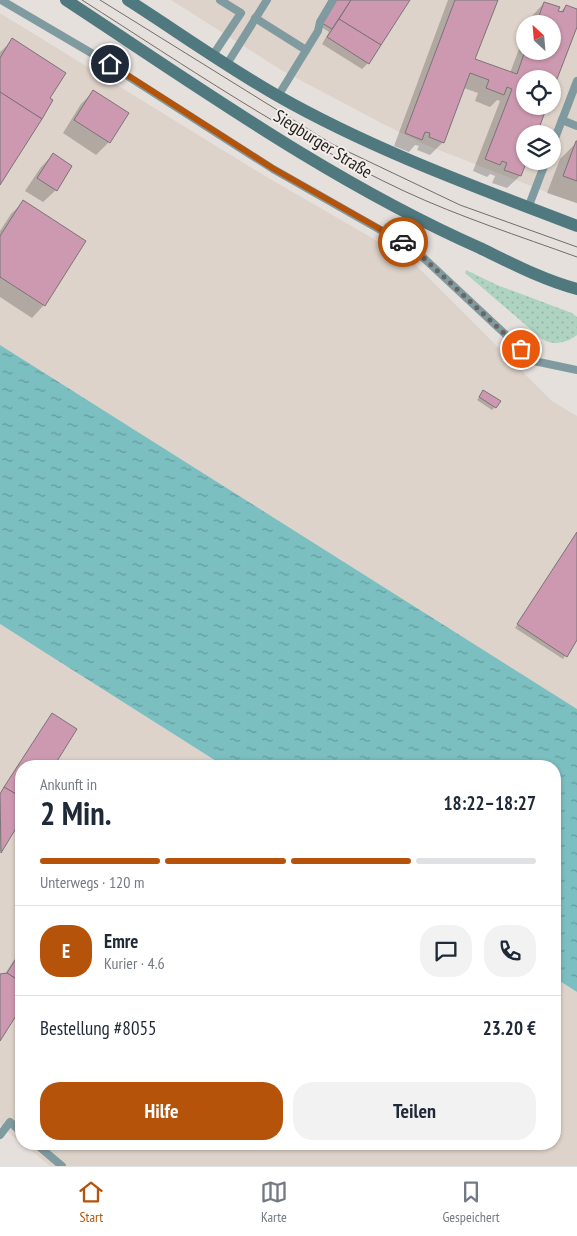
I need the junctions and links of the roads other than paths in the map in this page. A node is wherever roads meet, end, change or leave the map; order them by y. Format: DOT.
graph roads {
  1 [pos="0,0"];
  2 [pos="66,0"];
  3 [pos="128,0"];
  4 [pos="220,0"];
  5 [pos="267,0"];
  6 [pos="333,0"];
  7 [pos="255,18"];
  8 [pos="306,50"];
  9 [pos="213,55"];
  10 [pos="227,64"];
  11 [pos="577,82"];
  12 [pos="278,96"];
  13 [pos="562,120"];
  14 [pos="560,125"];
  15 [pos="577,126"];
  16 [pos="543,170"];
  17 [pos="528,208"];
  18 [pos="577,226"];
  19 [pos="577,289"];
  20 [pos="577,370"];
  21 [pos="15,1127"];
  22 [pos="0,1134"];
  23 [pos="43,1150"];
  24 [pos="62,1166"];
  1 -- 20 [label="lane"];
  2 -- 19 [label="main road, Siegburger Straße"];
  3 -- 9 [label="main road, Siegburger Straße"];
  4 -- 9 [label="lane"];
  5 -- 7 [label="lane"];
  6 -- 8 [label="lane"];
  7 -- 8 [label="lane"];
  7 -- 10 [label="lane"];
  8 -- 12 [label="lane"];
  9 -- 10 [label="main road, Siegburger Straße"];
  10 -- 12 [label="main road, Siegburger Straße"];
  11 -- 13 [label="lane"];
  12 -- 17 [label="main road, Siegburger Straße"];
  13 -- 14 [label="lane"];
  13 -- 15 [label="lane"];
  16 -- 17 [label="lane"];
  17 -- 18 [label="main road, Siegburger Straße"];
  21 -- 22 [label="lane"];
  23 -- 24 [label="lane"];
}
